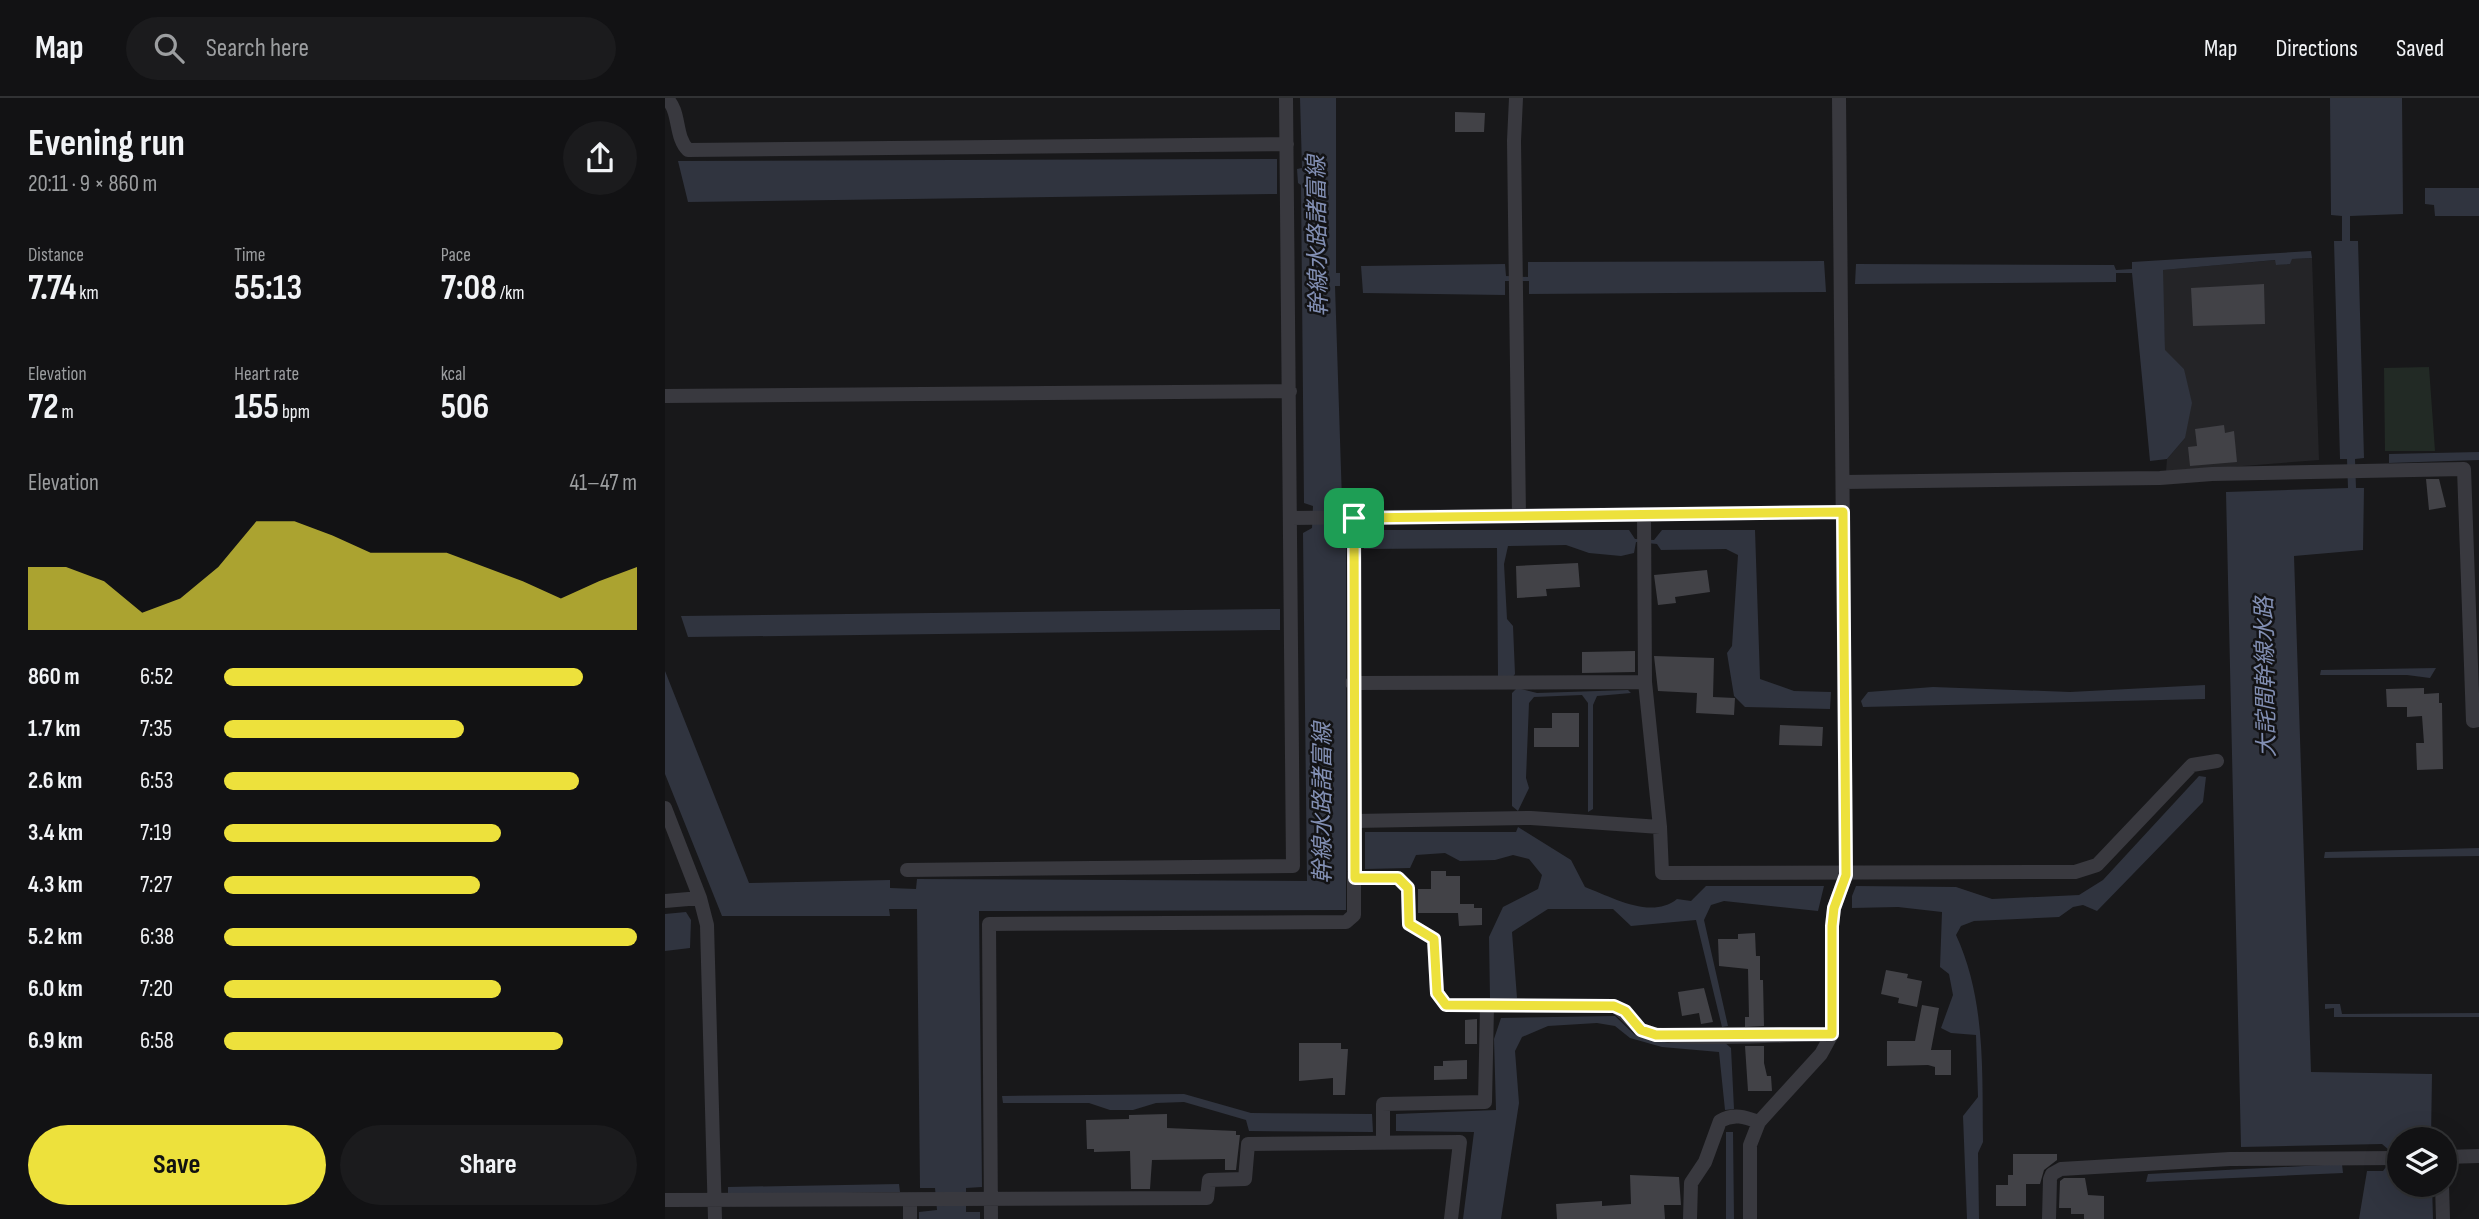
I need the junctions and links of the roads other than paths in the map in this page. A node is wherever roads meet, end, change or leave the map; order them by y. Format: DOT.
graph roads {
  1 [pos="666,98"];
  2 [pos="1286,98"];
  3 [pos="1516,98"];
  4 [pos="1839,98"];
  5 [pos="1287,144"];
  6 [pos="1290,391"];
  7 [pos="665,396"];
  8 [pos="1844,482"];
  9 [pos="1843,512"];
  10 [pos="1644,514"];
  11 [pos="1519,516"];
  12 [pos="1291,518"];
  13 [pos="1347,518"];
  14 [pos="1645,682"];
  15 [pos="1352,683"];
  16 [pos="2479,720"];
  17 [pos="2217,761"];
  18 [pos="665,808"];
  19 [pos="1354,821"];
  20 [pos="1660,827"];
  21 [pos="907,870"];
  22 [pos="1846,875"];
  23 [pos="1355,878"];
  24 [pos="700,898"];
  25 [pos="665,901"];
  26 [pos="1486,1007"];
  27 [pos="1832,1034"];
  28 [pos="1759,1122"];
  29 [pos="1383,1142"];
  30 [pos="2479,1156"];
  31 [pos="2457,1157"];
  32 [pos="2387,1158"];
  33 [pos="2442,1197"];
  34 [pos="665,1200"];
  35 [pos="991,1200"];
  36 [pos="910,1201"];
  37 [pos="714,1202"];
  38 [pos="715,1219"];
  39 [pos="910,1219"];
  40 [pos="991,1219"];
  41 [pos="1451,1219"];
  42 [pos="1690,1219"];
  43 [pos="1750,1219"];
  44 [pos="2049,1219"];
  45 [pos="2443,1219"];
  1 -- 5 [label="street"];
  2 -- 5 [label="street"];
  3 -- 11 [label="street"];
  4 -- 8 [label="street"];
  5 -- 6 [label="street"];
  6 -- 7 [label="street"];
  6 -- 12 [label="street"];
  8 -- 9 [label="street"];
  8 -- 16 [label="street"];
  9 -- 10 [label="street"];
  9 -- 22 [label="street"];
  10 -- 11 [label="street"];
  10 -- 14 [label="street"];
  11 -- 13 [label="street"];
  12 -- 13 [label="street"];
  12 -- 21 [label="street"];
  13 -- 15 [label="street"];
  14 -- 15 [label="street"];
  14 -- 20 [label="street"];
  15 -- 19 [label="street"];
  17 -- 22 [label="street"];
  18 -- 24 [label="street"];
  19 -- 20 [label="street"];
  19 -- 23 [label="street"];
  20 -- 22 [label="street"];
  22 -- 27 [label="street"];
  23 -- 26 [label="street"];
  23 -- 35 [label="street"];
  24 -- 25 [label="street"];
  24 -- 37 [label="street"];
  26 -- 27 [label="street"];
  26 -- 29 [label="street"];
  27 -- 28 [label="street"];
  28 -- 42 [label="street"];
  28 -- 43 [label="street"];
  29 -- 35 [label="street"];
  29 -- 41 [label="street"];
  30 -- 31 [label="street"];
  32 -- 44 [label="street"];
  33 -- 45 [label="street"];
  34 -- 37 [label="street"];
  35 -- 36 [label="street"];
  35 -- 40 [label="street"];
  36 -- 37 [label="street"];
  36 -- 39 [label="street"];
  37 -- 38 [label="street"];
}
